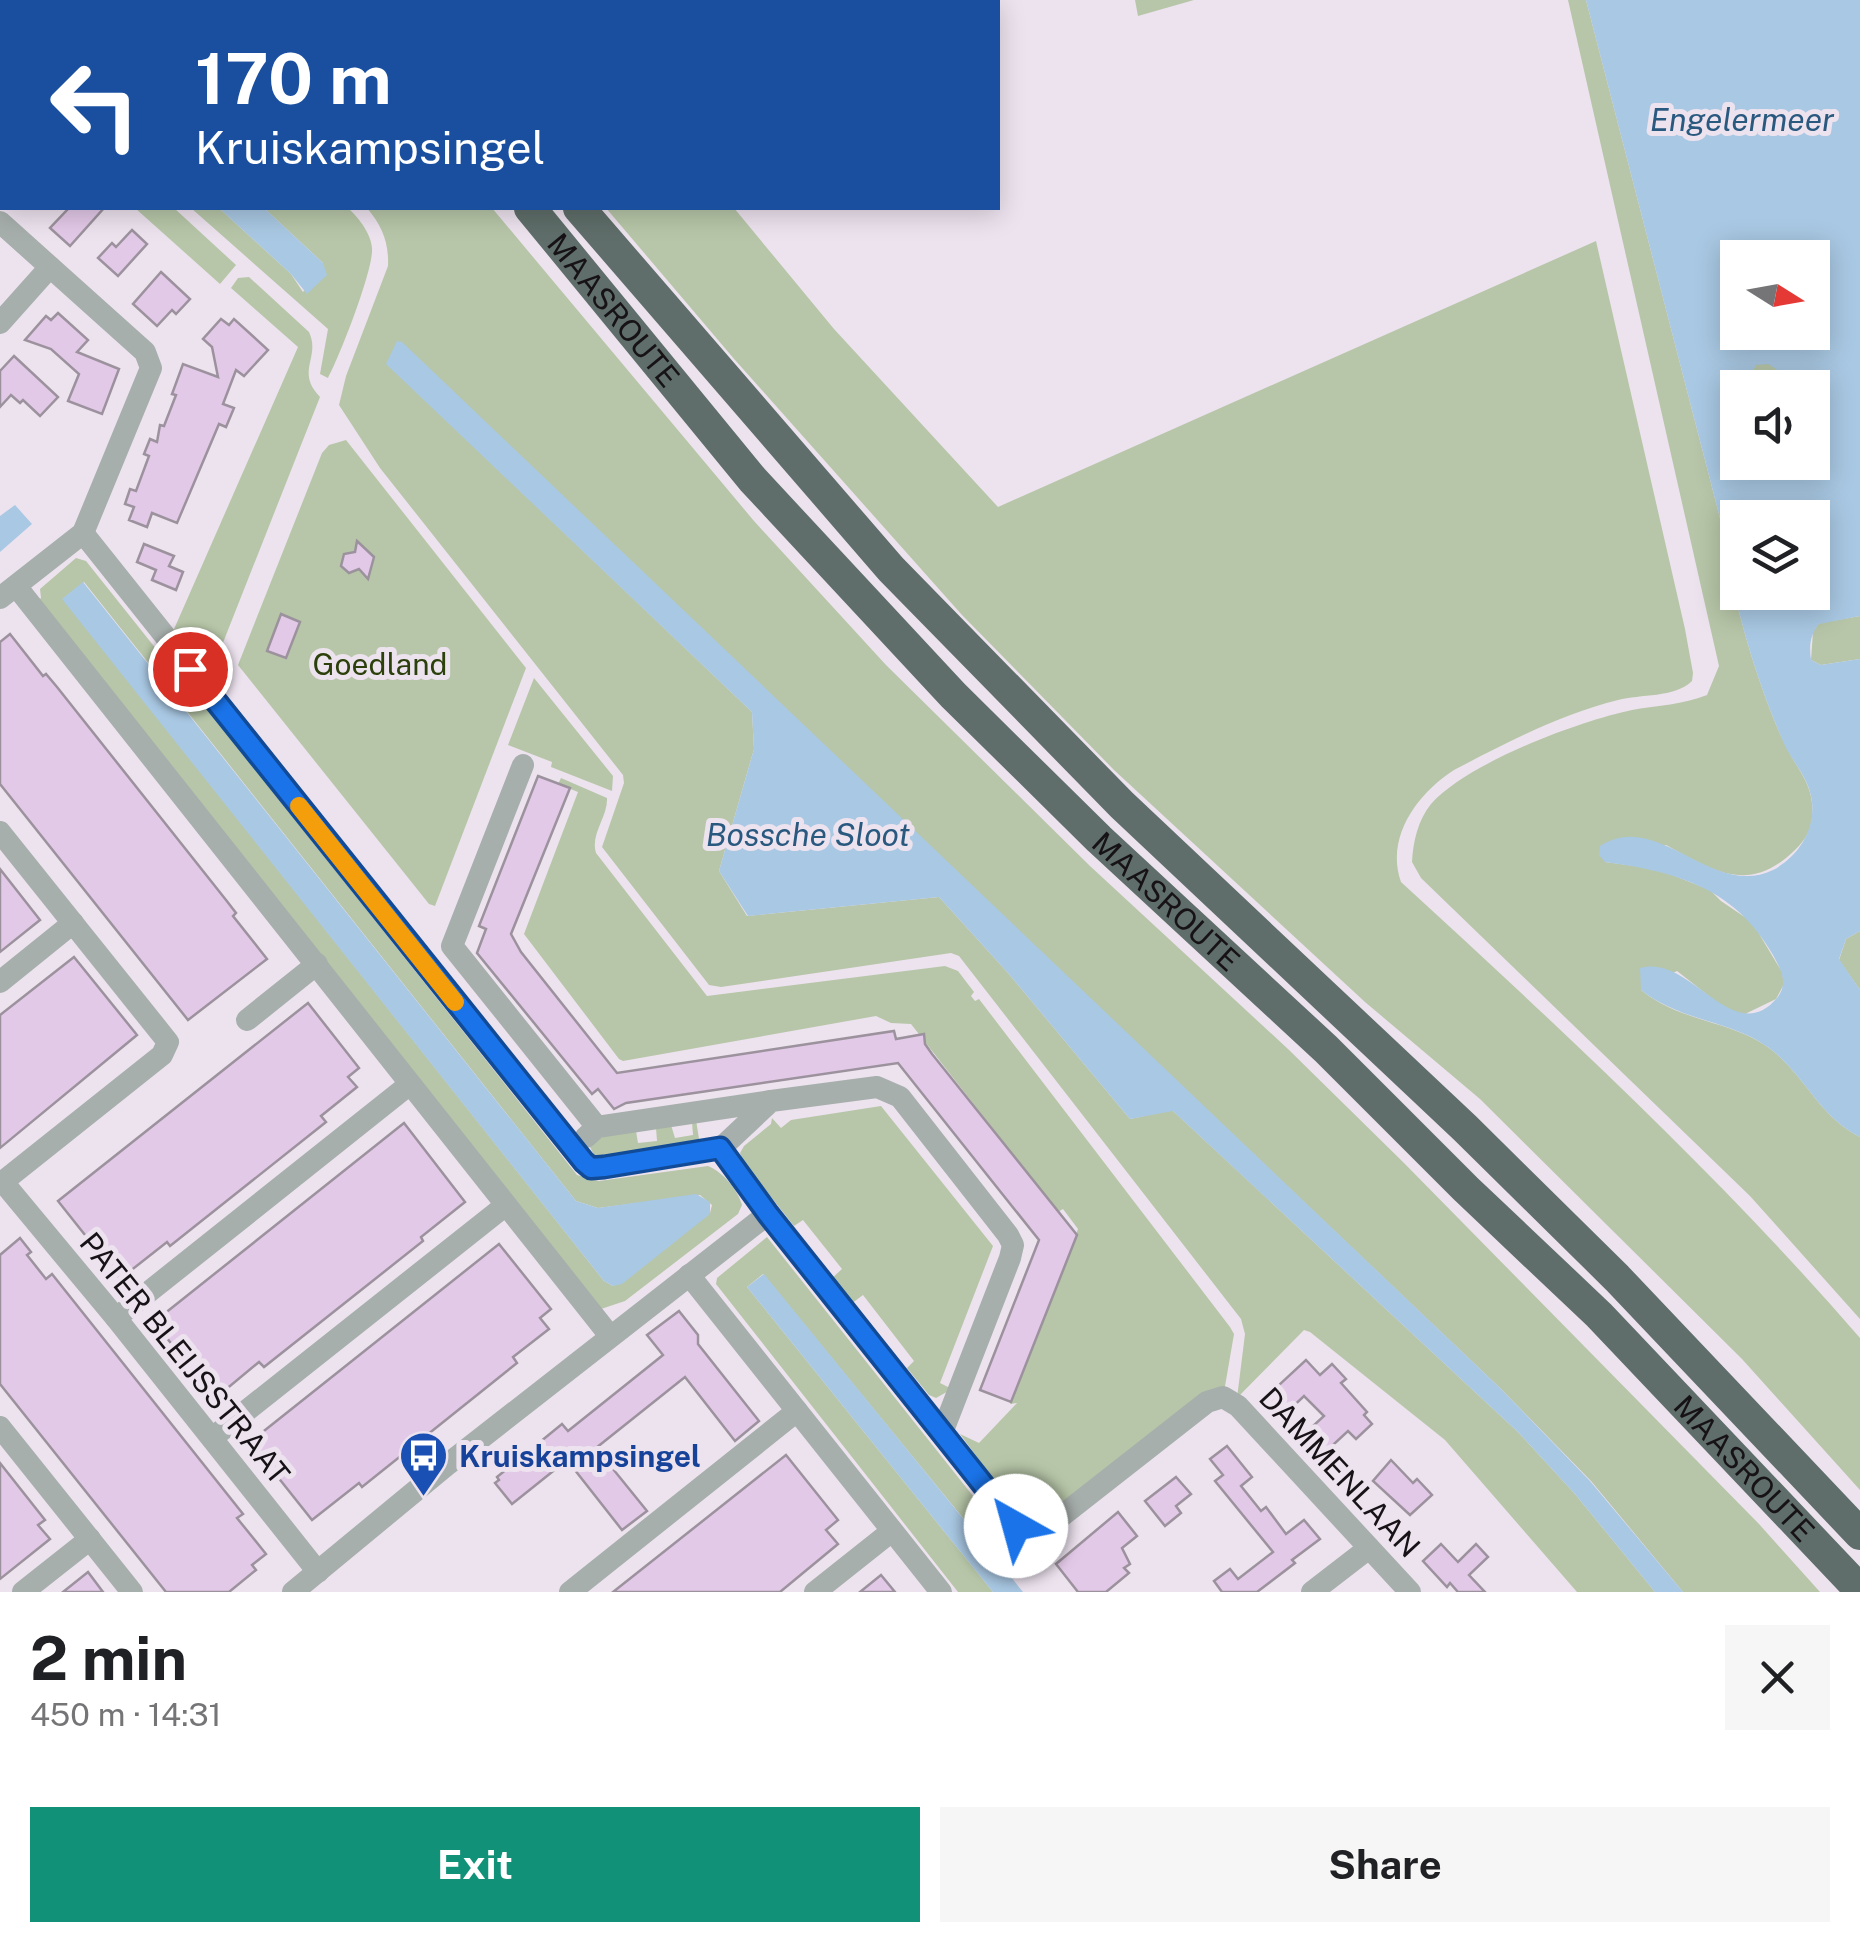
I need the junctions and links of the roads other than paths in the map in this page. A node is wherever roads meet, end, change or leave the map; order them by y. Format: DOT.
graph roads {
  1 [pos="532,210"];
  2 [pos="580,210"];
  3 [pos="0,222"];
  4 [pos="50,267"];
  5 [pos="0,323"];
  6 [pos="82,533"];
  7 [pos="8,592"];
  8 [pos="523,766"];
  9 [pos="0,832"];
  10 [pos="73,924"];
  11 [pos="317,964"];
  12 [pos="0,982"];
  13 [pos="248,1020"];
  14 [pos="410,1084"];
  15 [pos="771,1101"];
  16 [pos="597,1127"];
  17 [pos="720,1148"];
  18 [pos="572,1149"];
  19 [pos="2,1183"];
  20 [pos="506,1204"];
  21 [pos="768,1214"];
  22 [pos="689,1275"];
  23 [pos="116,1318"];
  24 [pos="610,1336"];
  25 [pos="797,1411"];
  26 [pos="0,1427"];
  27 [pos="942,1433"];
  28 [pos="212,1438"];
  29 [pos="892,1530"];
  30 [pos="1860,1534"];
  31 [pos="90,1539"];
  32 [pos="1369,1548"];
  33 [pos="318,1572"];
  34 [pos="1844,1579"];
  35 [pos="1860,1590"];
  36 [pos="23,1592"];
  37 [pos="132,1592"];
  38 [pos="293,1592"];
  39 [pos="570,1592"];
  40 [pos="815,1592"];
  41 [pos="940,1592"];
  42 [pos="1312,1592"];
  43 [pos="1410,1592"];
  1 -- 34 [label="highway, MAASROUTE"];
  2 -- 30 [label="highway, MAASROUTE"];
  3 -- 4 [label="street"];
  4 -- 5 [label="street"];
  4 -- 6 [label="street"];
  6 -- 7 [label="street"];
  6 -- 18 [label="street"];
  7 -- 11 [label="street"];
  8 -- 16 [label="street"];
  9 -- 10 [label="street"];
  10 -- 12 [label="street"];
  10 -- 19 [label="street"];
  11 -- 13 [label="street"];
  11 -- 14 [label="street"];
  14 -- 20 [label="street"];
  14 -- 23 [label="street"];
  15 -- 16 [label="street"];
  15 -- 17 [label="street"];
  15 -- 27 [label="street"];
  16 -- 18 [label="street"];
  17 -- 18 [label="street"];
  17 -- 21 [label="street"];
  19 -- 23 [label="street, PATER BLEIJSSTRAAT"];
  20 -- 24 [label="street"];
  20 -- 28 [label="street"];
  21 -- 22 [label="street"];
  21 -- 27 [label="street"];
  22 -- 24 [label="street"];
  22 -- 25 [label="street"];
  23 -- 28 [label="street, PATER BLEIJSSTRAAT"];
  24 -- 33 [label="street"];
  25 -- 29 [label="street"];
  25 -- 39 [label="street"];
  26 -- 31 [label="street"];
  27 -- 32 [label="street, DAMMENLAAN"];
  28 -- 33 [label="street, PATER BLEIJSSTRAAT"];
  29 -- 40 [label="street"];
  29 -- 41 [label="street"];
  31 -- 36 [label="street"];
  31 -- 37 [label="street"];
  32 -- 42 [label="street"];
  32 -- 43 [label="street, DAMMENLAAN"];
  33 -- 38 [label="street"];
  34 -- 35 [label="highway, MAASROUTE"];
}
